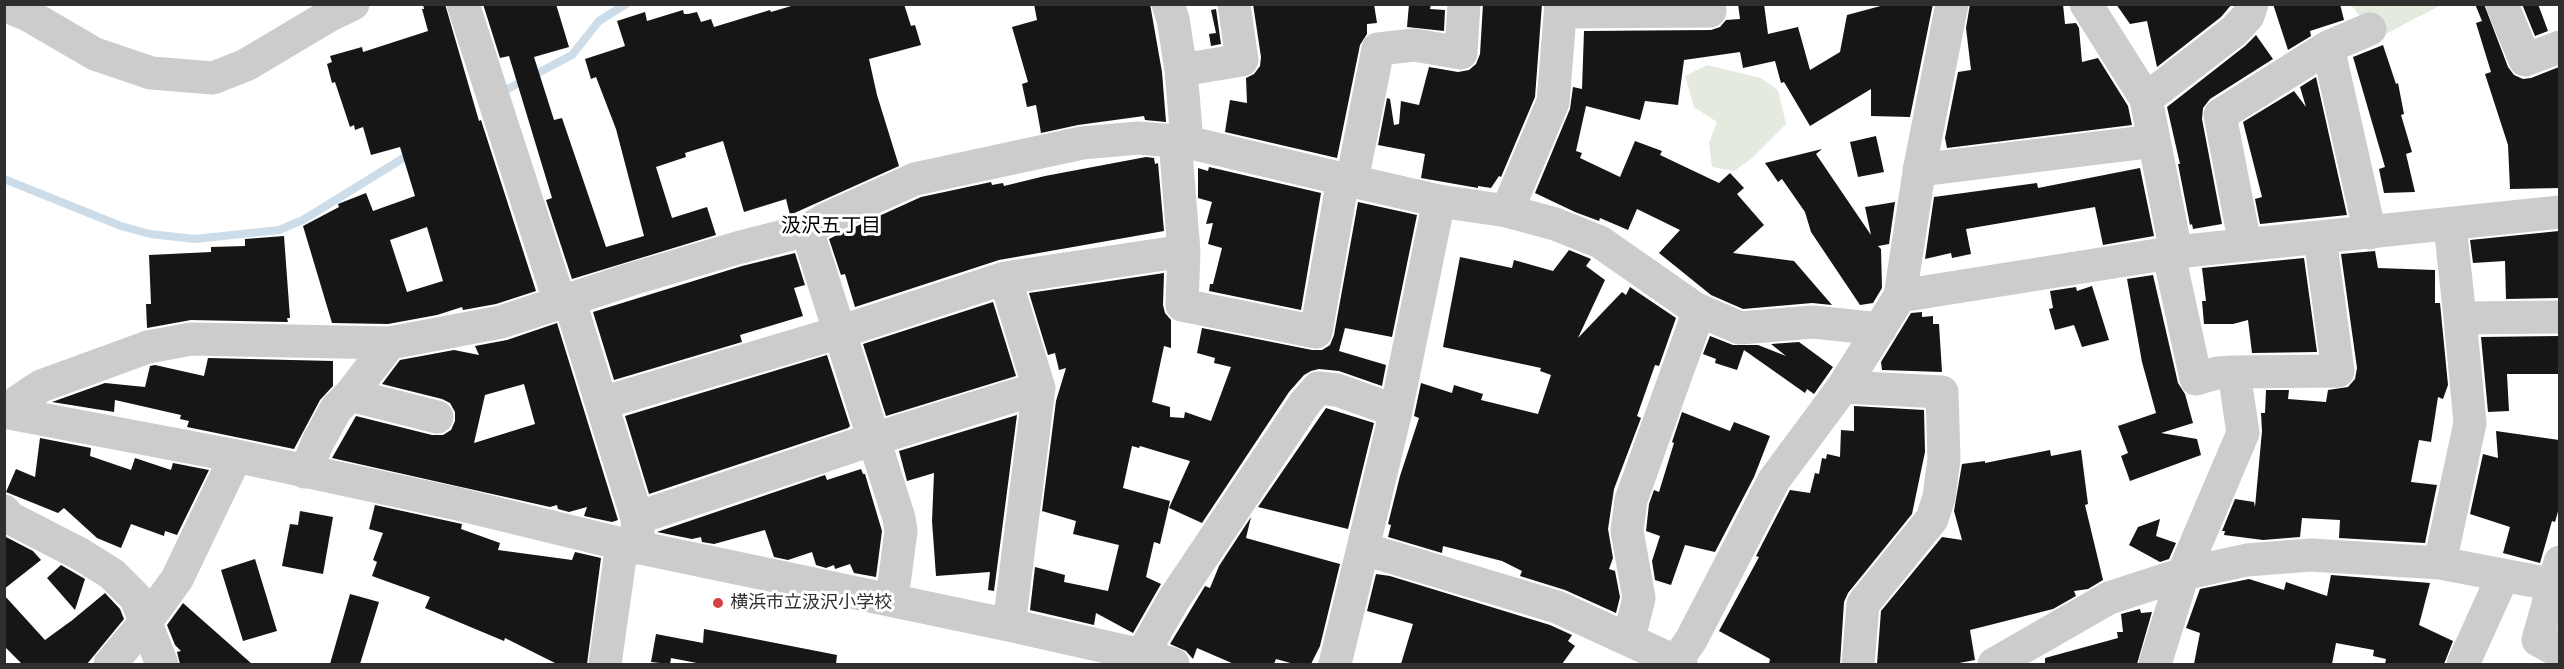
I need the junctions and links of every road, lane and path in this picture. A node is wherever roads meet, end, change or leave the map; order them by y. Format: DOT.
graph roads {
  1 [pos="353,4"];
  2 [pos="463,4"];
  3 [pos="1168,4"];
  4 [pos="1234,4"];
  5 [pos="1464,4"];
  6 [pos="1952,4"];
  7 [pos="2086,4"];
  8 [pos="2252,4"];
  9 [pos="2502,4"];
  10 [pos="4,5"];
  11 [pos="1561,8"];
  12 [pos="1710,11"];
  13 [pos="2370,29"];
  14 [pos="2328,47"];
  15 [pos="2559,47"];
  16 [pos="1181,70"];
  17 [pos="2146,99"];
  18 [pos="1181,141"];
  19 [pos="2154,141"];
  20 [pos="1919,170"];
  21 [pos="1348,180"];
  22 [pos="1439,201"];
  23 [pos="1507,211"];
  24 [pos="2559,212"];
  25 [pos="2450,225"];
  26 [pos="807,230"];
  27 [pos="2370,233"];
  28 [pos="2320,238"];
  29 [pos="2245,244"];
  30 [pos="1184,251"];
  31 [pos="2176,252"];
  32 [pos="1005,278"];
  33 [pos="1900,296"];
  34 [pos="565,301"];
  35 [pos="1699,311"];
  36 [pos="2559,317"];
  37 [pos="2460,318"];
  38 [pos="1880,329"];
  39 [pos="840,332"];
  40 [pos="390,343"];
  41 [pos="2234,372"];
  42 [pos="1842,387"];
  43 [pos="1039,388"];
  44 [pos="350,395"];
  45 [pos="602,403"];
  46 [pos="4,411"];
  47 [pos="1396,411"];
  48 [pos="437,417"];
  49 [pos="874,439"];
  50 [pos="236,456"];
  51 [pos="305,472"];
  52 [pos="4,511"];
  53 [pos="633,537"];
  54 [pos="1364,549"];
  55 [pos="2440,563"];
  56 [pos="2183,574"];
  57 [pos="2503,576"];
  58 [pos="2558,577"];
  59 [pos="892,600"];
  60 [pos="145,623"];
  61 [pos="1009,625"];
  62 [pos="1629,639"];
  63 [pos="2559,652"];
  64 [pos="1138,658"];
  65 [pos="110,664"];
  66 [pos="162,664"];
  67 [pos="605,664"];
  68 [pos="1173,664"];
  69 [pos="1335,664"];
  70 [pos="1677,664"];
  71 [pos="1858,664"];
  72 [pos="1994,664"];
  73 [pos="2156,664"];
  74 [pos="2463,664"];
  1 -- 10 [label="street"];
  2 -- 34 [label="street"];
  3 -- 16 [label="street"];
  4 -- 16 [label="street"];
  5 -- 21 [label="street"];
  6 -- 20 [label="street"];
  7 -- 17 [label="street"];
  8 -- 17 [label="street"];
  9 -- 15 [label="street"];
  11 -- 12 [label="street"];
  11 -- 23 [label="street"];
  13 -- 14 [label="street"];
  14 -- 27 [label="street"];
  14 -- 29 [label="street"];
  16 -- 18 [label="street"];
  17 -- 19 [label="street"];
  18 -- 21 [label="street"];
  18 -- 26 [label="street"];
  18 -- 30 [label="street"];
  19 -- 20 [label="street"];
  19 -- 31 [label="street"];
  20 -- 33 [label="street"];
  21 -- 22 [label="street"];
  21 -- 30 [label="street"];
  22 -- 23 [label="street"];
  22 -- 47 [label="street"];
  23 -- 35 [label="street"];
  24 -- 25 [label="street"];
  25 -- 27 [label="street"];
  25 -- 37 [label="street"];
  26 -- 34 [label="street"];
  26 -- 39 [label="street"];
  27 -- 28 [label="street"];
  28 -- 29 [label="street"];
  28 -- 41 [label="street"];
  29 -- 31 [label="street"];
  30 -- 32 [label="street"];
  31 -- 33 [label="street"];
  31 -- 41 [label="street"];
  32 -- 39 [label="street"];
  32 -- 43 [label="street"];
  33 -- 38 [label="street"];
  34 -- 40 [label="street"];
  34 -- 45 [label="street"];
  35 -- 38 [label="street"];
  35 -- 62 [label="street"];
  36 -- 37 [label="street"];
  37 -- 55 [label="street"];
  38 -- 42 [label="street"];
  39 -- 45 [label="street"];
  39 -- 49 [label="street"];
  40 -- 44 [label="street"];
  40 -- 46 [label="street"];
  41 -- 56 [label="street"];
  42 -- 70 [label="street"];
  42 -- 71 [label="street"];
  43 -- 49 [label="street"];
  43 -- 61 [label="street"];
  44 -- 48 [label="street"];
  44 -- 51 [label="street"];
  45 -- 53 [label="street"];
  46 -- 50 [label="street"];
  47 -- 54 [label="street"];
  47 -- 64 [label="street"];
  49 -- 53 [label="street"];
  49 -- 59 [label="street"];
  50 -- 51 [label="street"];
  50 -- 60 [label="street"];
  51 -- 53 [label="street"];
  52 -- 60 [label="street"];
  53 -- 59 [label="street"];
  53 -- 67 [label="street"];
  54 -- 62 [label="street"];
  54 -- 69 [label="street"];
  55 -- 56 [label="street"];
  55 -- 57 [label="street"];
  56 -- 72 [label="street"];
  56 -- 73 [label="street"];
  57 -- 58 [label="street"];
  57 -- 74 [label="street"];
  58 -- 63 [label="street"];
  59 -- 61 [label="street"];
  60 -- 65 [label="street"];
  60 -- 66 [label="street"];
  61 -- 64 [label="street"];
  62 -- 70 [label="street"];
  64 -- 68 [label="street"];
}
